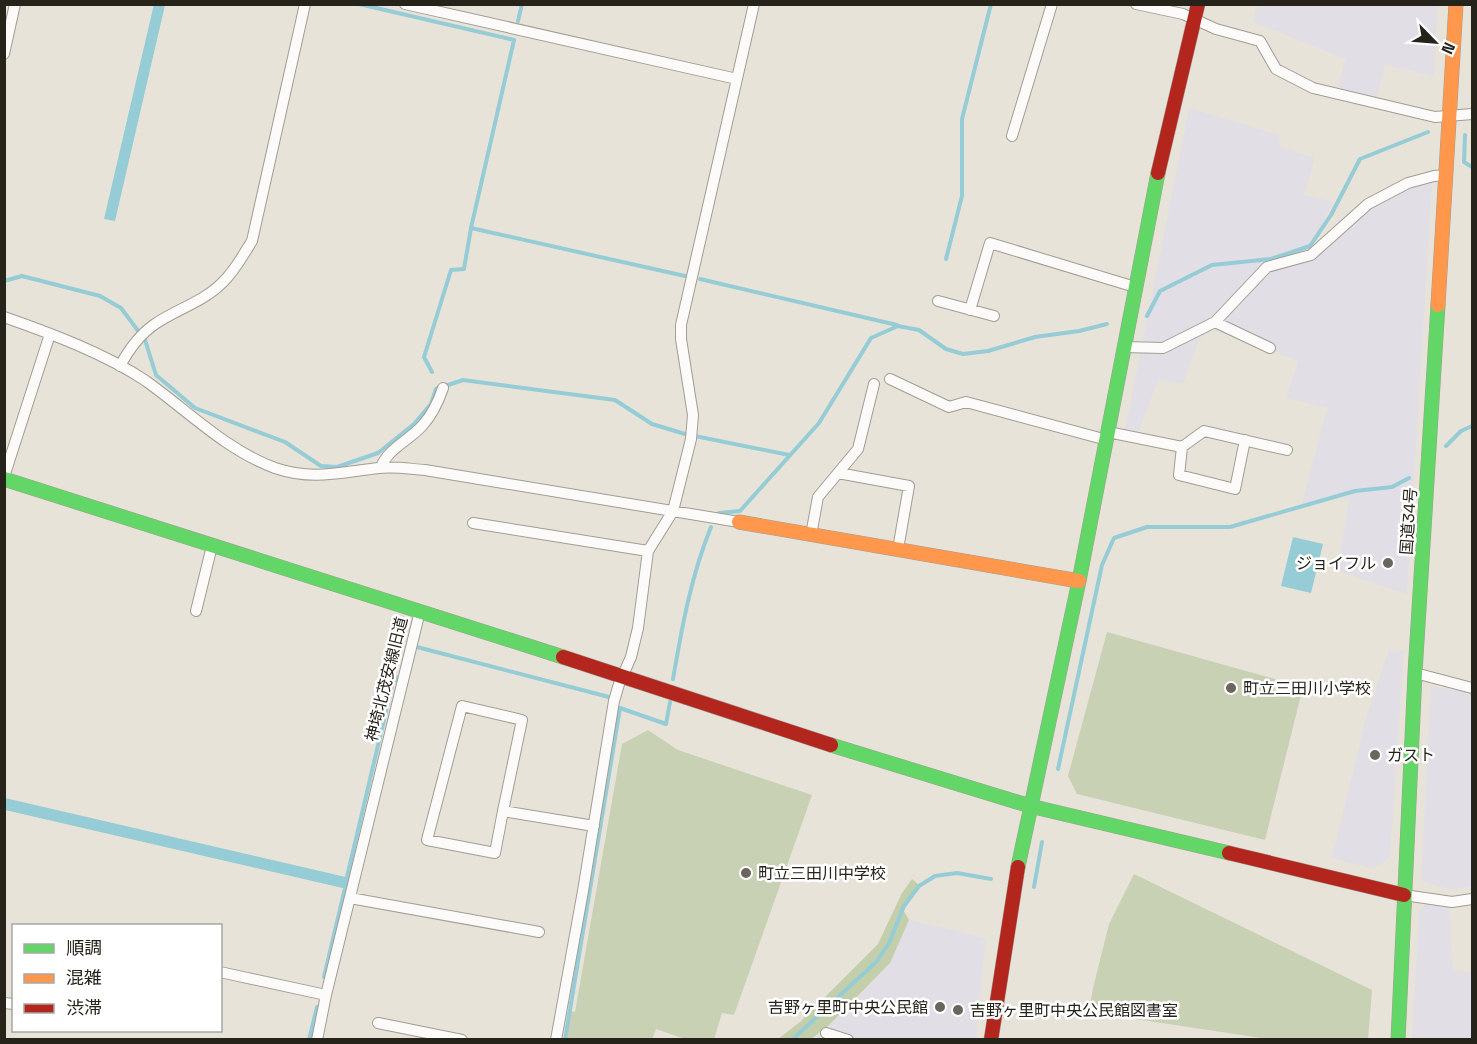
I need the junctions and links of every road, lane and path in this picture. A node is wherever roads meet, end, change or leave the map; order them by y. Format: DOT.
graph roads {
  1 [pos="15,4"];
  2 [pos="305,4"];
  3 [pos="405,4"];
  4 [pos="754,4"];
  5 [pos="1052,4"];
  6 [pos="1136,4"];
  7 [pos="1456,4"];
  8 [pos="1196,11"];
  9 [pos="4,54"];
  10 [pos="737,79"];
  11 [pos="1473,114"];
  12 [pos="1450,116"];
  13 [pos="1012,136"];
  14 [pos="1446,175"];
  15 [pos="1135,287"];
  16 [pos="938,301"];
  17 [pos="970,310"];
  18 [pos="994,316"];
  19 [pos="4,317"];
  20 [pos="1215,322"];
  21 [pos="50,334"];
  22 [pos="1124,347"];
  23 [pos="1270,348"];
  24 [pos="120,366"];
  25 [pos="890,378"];
  26 [pos="874,384"];
  27 [pos="443,388"];
  28 [pos="1107,436"];
  29 [pos="1245,440"];
  30 [pos="1182,447"];
  31 [pos="1287,450"];
  32 [pos="381,467"];
  33 [pos="838,473"];
  34 [pos="4,478"];
  35 [pos="673,511"];
  36 [pos="739,522"];
  37 [pos="473,524"];
  38 [pos="811,535"];
  39 [pos="212,546"];
  40 [pos="898,549"];
  41 [pos="648,551"];
  42 [pos="1079,580"];
  43 [pos="196,611"];
  44 [pos="420,611"];
  45 [pos="1415,673"];
  46 [pos="622,676"];
  47 [pos="1473,688"];
  48 [pos="1030,806"];
  49 [pos="503,812"];
  50 [pos="594,826"];
  51 [pos="1404,894"];
  52 [pos="350,898"];
  53 [pos="1473,899"];
  54 [pos="539,932"];
  55 [pos="222,972"];
  56 [pos="326,995"];
  57 [pos="378,1023"];
  58 [pos="826,1033"];
  59 [pos="317,1040"];
  60 [pos="462,1040"];
  61 [pos="556,1040"];
  62 [pos="848,1040"];
  63 [pos="991,1040"];
  64 [pos="1398,1040"];
  1 -- 9 [label="street"];
  2 -- 24 [label="street"];
  3 -- 10 [label="street"];
  4 -- 10 [label="street"];
  5 -- 13 [label="street"];
  6 -- 8 [label="street"];
  7 -- 12 [label="main road, 国道34号"];
  8 -- 12 [label="street"];
  8 -- 15 [label="main road"];
  10 -- 35 [label="street"];
  11 -- 12 [label="street"];
  12 -- 14 [label="main road, 国道34号"];
  14 -- 20 [label="street"];
  14 -- 45 [label="main road, 国道34号"];
  15 -- 17 [label="street"];
  15 -- 22 [label="main road"];
  16 -- 17 [label="street"];
  17 -- 18 [label="street"];
  19 -- 21 [label="street"];
  20 -- 22 [label="street"];
  20 -- 23 [label="street"];
  21 -- 24 [label="street"];
  21 -- 34 [label="street"];
  22 -- 28 [label="main road"];
  24 -- 32 [label="street"];
  25 -- 28 [label="street"];
  26 -- 33 [label="street"];
  27 -- 32 [label="street"];
  28 -- 30 [label="street"];
  28 -- 42 [label="main road"];
  29 -- 30 [label="street"];
  29 -- 30 [label="street"];
  29 -- 31 [label="street"];
  32 -- 35 [label="street"];
  33 -- 38 [label="street"];
  33 -- 40 [label="street"];
  34 -- 39 [label="main road, 神埼北茂安線旧道"];
  35 -- 36 [label="street"];
  35 -- 41 [label="street"];
  36 -- 38 [label="main road"];
  37 -- 41 [label="street"];
  38 -- 40 [label="main road"];
  39 -- 43 [label="street"];
  39 -- 44 [label="main road, 神埼北茂安線旧道"];
  40 -- 42 [label="main road"];
  41 -- 46 [label="street"];
  42 -- 48 [label="main road"];
  44 -- 46 [label="main road"];
  44 -- 52 [label="street, 神埼北茂安線旧道"];
  45 -- 47 [label="street"];
  45 -- 51 [label="main road, 国道34号"];
  46 -- 48 [label="main road"];
  46 -- 50 [label="street"];
  48 -- 51 [label="main road"];
  48 -- 63 [label="main road"];
  49 -- 49 [label="street"];
  49 -- 50 [label="street"];
  50 -- 61 [label="street"];
  51 -- 53 [label="street"];
  51 -- 64 [label="main road, 国道34号"];
  52 -- 54 [label="street"];
  52 -- 56 [label="street, 神埼北茂安線旧道"];
  55 -- 56 [label="street"];
  56 -- 59 [label="street, 神埼北茂安線旧道"];
  57 -- 60 [label="street"];
  58 -- 62 [label="street"];
}
